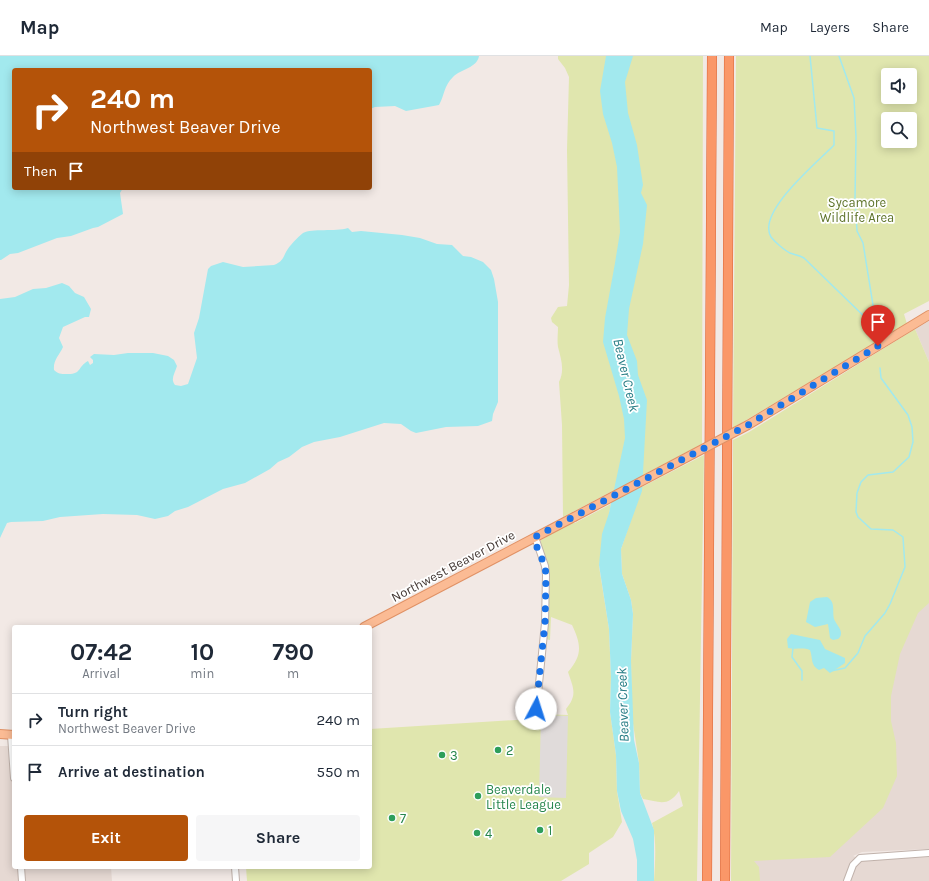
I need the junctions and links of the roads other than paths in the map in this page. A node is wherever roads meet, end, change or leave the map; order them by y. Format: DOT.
graph roads {
  1 [pos="712,56"];
  2 [pos="729,56"];
  3 [pos="929,315"];
  4 [pos="535,537"];
  5 [pos="368,625"];
  6 [pos="536,714"];
  7 [pos="0,734"];
  8 [pos="12,735"];
  9 [pos="929,853"];
  10 [pos="21,869"];
  11 [pos="236,869"];
  12 [pos="22,881"];
  13 [pos="236,881"];
  14 [pos="707,881"];
  15 [pos="725,881"];
  16 [pos="847,881"];
  1 -- 14 [label="highway"];
  2 -- 15 [label="highway"];
  3 -- 4 [label="main road, Northwest Beaver Drive, bridge"];
  4 -- 5 [label="main road, Northwest Beaver Drive"];
  4 -- 6 [label="street"];
  7 -- 8 [label="main road"];
  9 -- 16 [label="street"];
  10 -- 12 [label="street"];
  11 -- 13 [label="street"];
}
